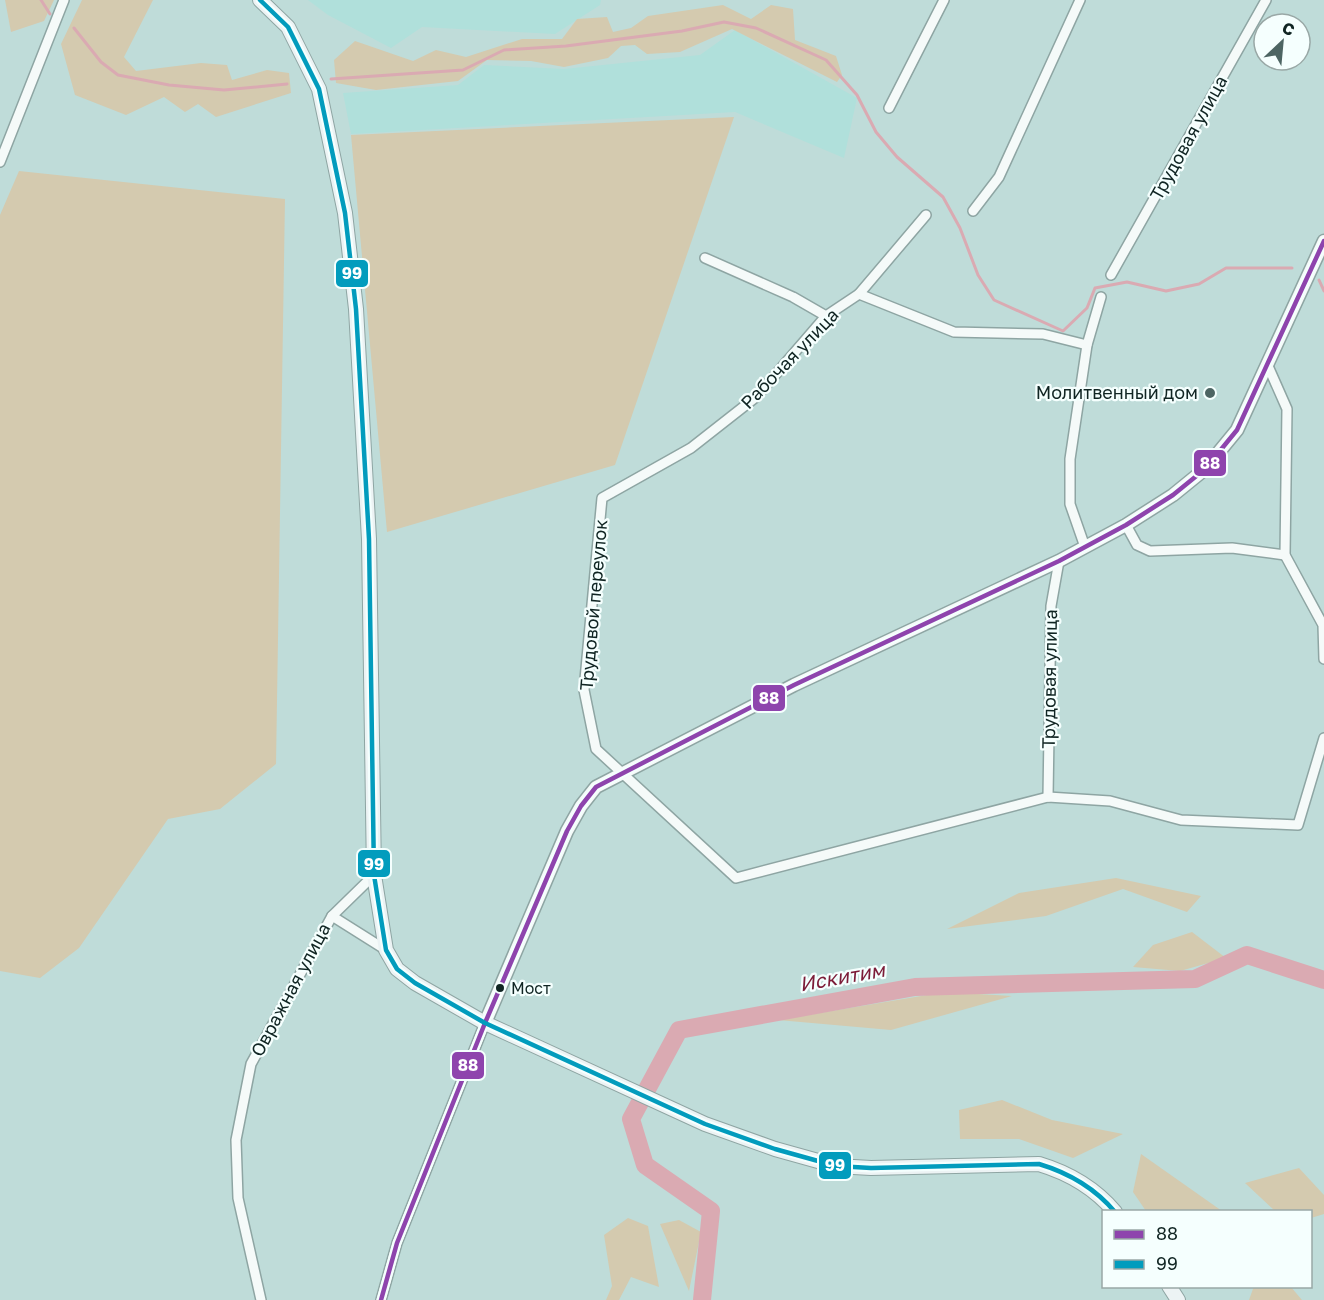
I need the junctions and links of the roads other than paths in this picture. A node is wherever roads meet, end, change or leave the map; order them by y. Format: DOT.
graph roads {
  1 [pos="64,0"];
  2 [pos="260,0"];
  3 [pos="944,0"];
  4 [pos="1080,0"];
  5 [pos="1266,0"];
  6 [pos="890,108"];
  7 [pos="0,162"];
  8 [pos="973,211"];
  9 [pos="926,215"];
  10 [pos="1324,241"];
  11 [pos="705,258"];
  12 [pos="1112,275"];
  13 [pos="859,294"];
  14 [pos="1101,297"];
  15 [pos="826,316"];
  16 [pos="1087,345"];
  17 [pos="1268,366"];
  18 [pos="603,498"];
  19 [pos="1126,525"];
  20 [pos="1085,547"];
  21 [pos="1285,555"];
  22 [pos="1059,561"];
  23 [pos="1324,659"];
  24 [pos="1324,738"];
  25 [pos="621,772"];
  26 [pos="1048,797"];
  27 [pos="374,874"];
  28 [pos="332,916"];
  29 [pos="387,950"];
  30 [pos="485,1023"];
  31 [pos="1113,1210"];
  32 [pos="261,1300"];
  33 [pos="381,1300"];
  1 -- 7 [label="street"];
  2 -- 27 [label="main road"];
  3 -- 6 [label="street"];
  4 -- 8 [label="street"];
  5 -- 12 [label="street, Трудовая улица"];
  9 -- 13 [label="street, Рабочая улица"];
  10 -- 17 [label="street"];
  11 -- 15 [label="street"];
  13 -- 15 [label="street, Рабочая улица"];
  13 -- 16 [label="street"];
  14 -- 16 [label="street"];
  15 -- 18 [label="street, Рабочая улица"];
  16 -- 20 [label="street"];
  17 -- 19 [label="street"];
  17 -- 21 [label="street"];
  18 -- 25 [label="street, Трудовой переулок"];
  19 -- 20 [label="street"];
  19 -- 21 [label="street"];
  20 -- 22 [label="street"];
  21 -- 23 [label="street"];
  22 -- 25 [label="street"];
  22 -- 26 [label="street, Трудовая улица"];
  24 -- 26 [label="street"];
  25 -- 26 [label="street, Трудовой переулок"];
  25 -- 30 [label="street"];
  27 -- 28 [label="street, Овражная улица"];
  27 -- 29 [label="main road"];
  28 -- 29 [label="street"];
  28 -- 32 [label="street, Овражная улица"];
  29 -- 30 [label="main road"];
  30 -- 31 [label="main road"];
  30 -- 33 [label="street"];
}
